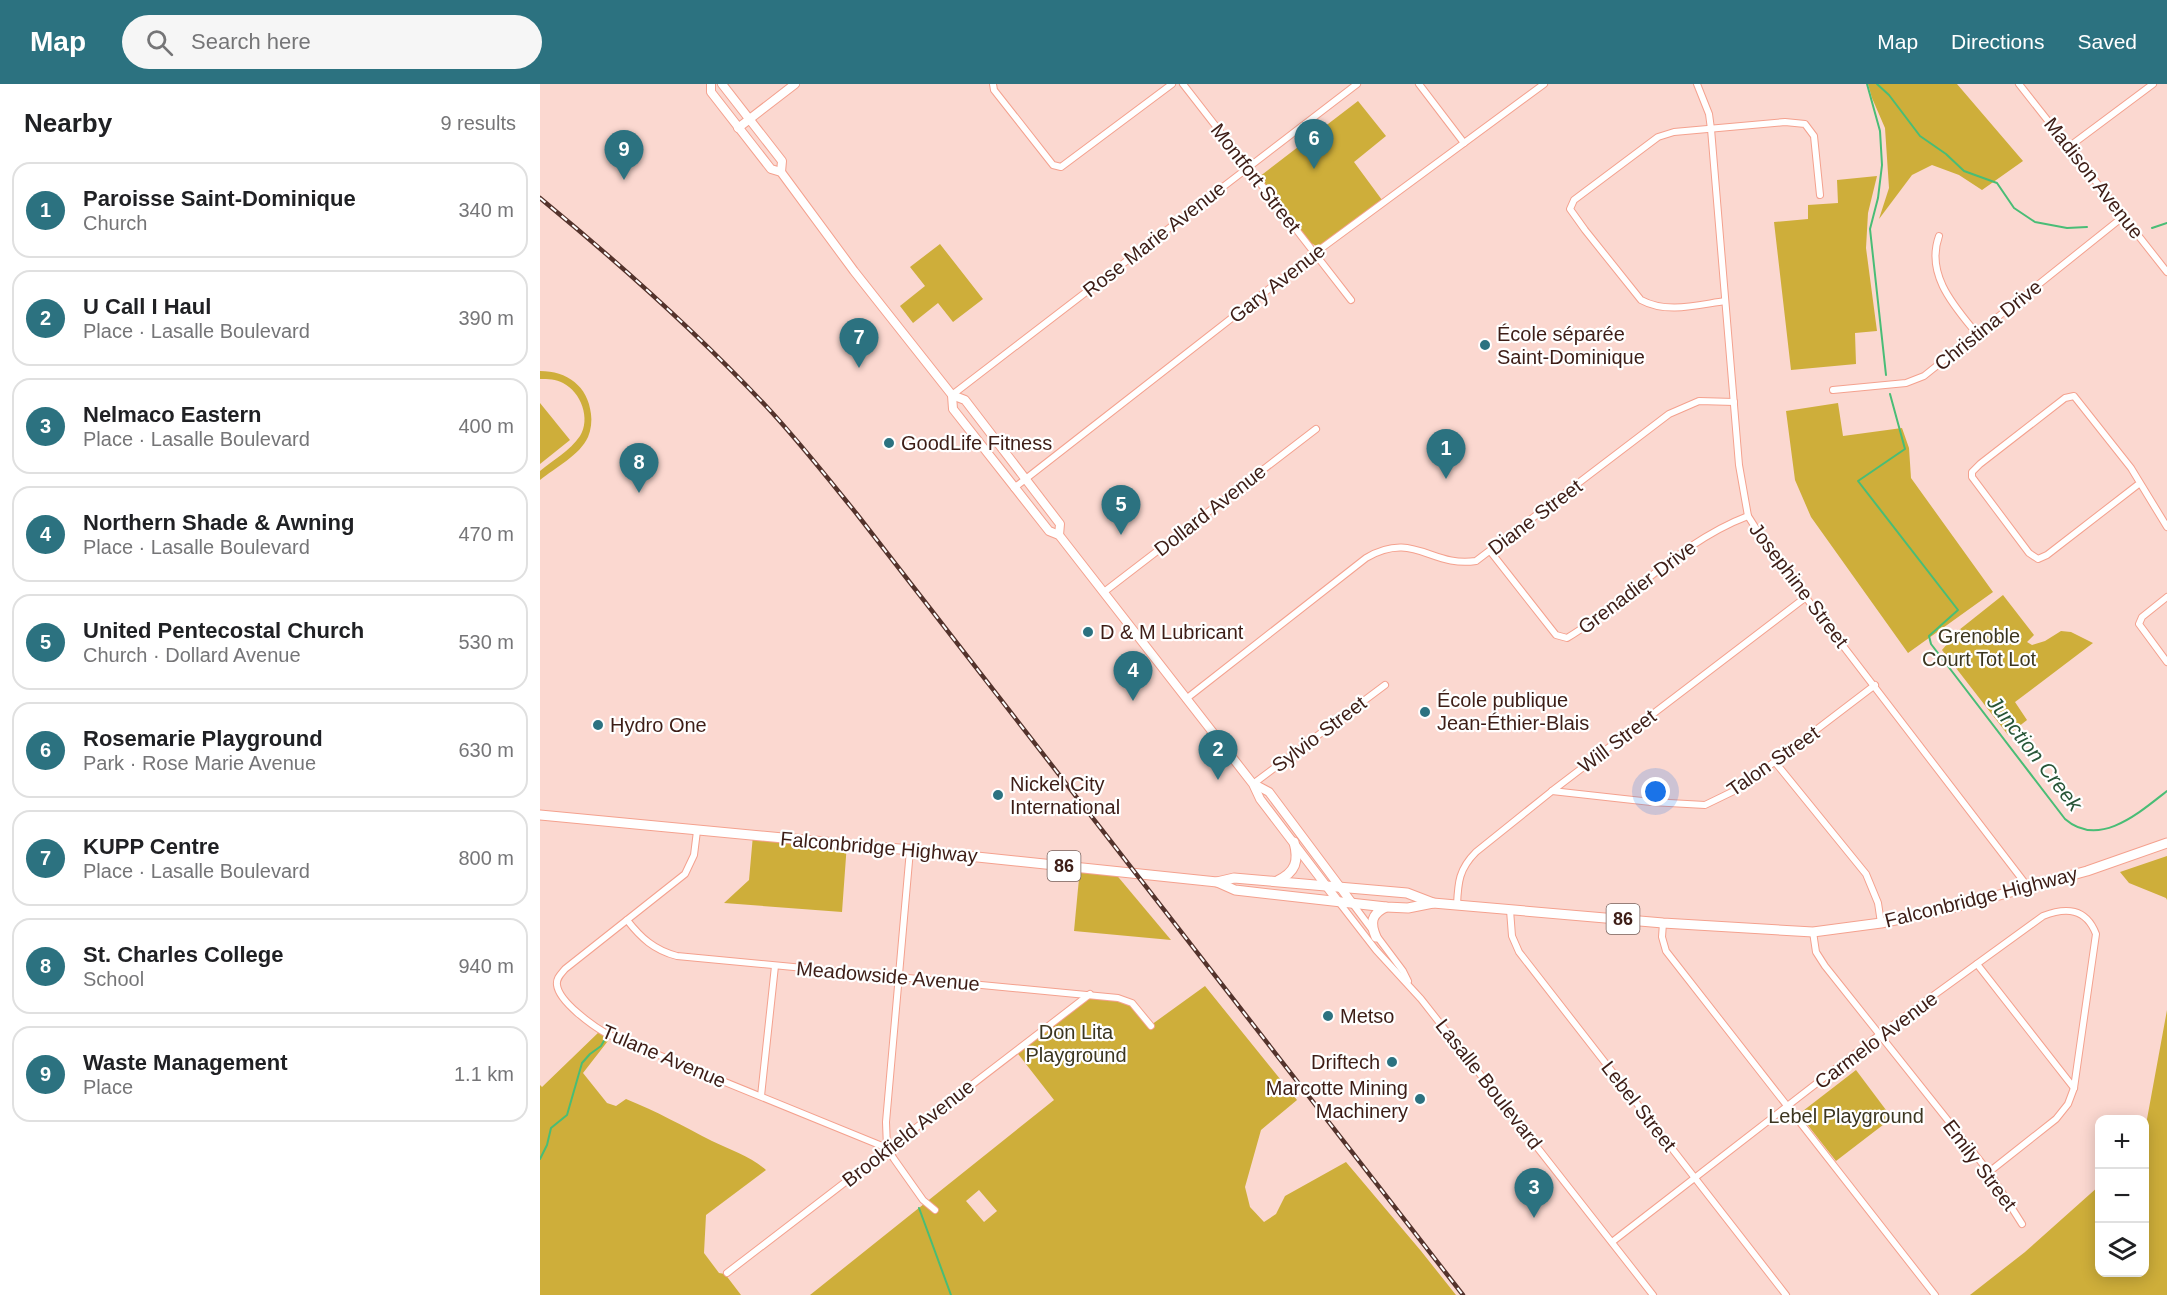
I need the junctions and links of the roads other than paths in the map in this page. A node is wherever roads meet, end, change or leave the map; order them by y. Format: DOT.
graph roads {
  1 [pos="711,84"];
  2 [pos="722,84"];
  3 [pos="795,84"];
  4 [pos="993,84"];
  5 [pos="1172,84"];
  6 [pos="1183,84"];
  7 [pos="1357,84"];
  8 [pos="1419,84"];
  9 [pos="1544,84"];
  10 [pos="1697,84"];
  11 [pos="2019,84"];
  12 [pos="2153,84"];
  13 [pos="750,118"];
  14 [pos="738,128"];
  15 [pos="1711,129"];
  16 [pos="1464,143"];
  17 [pos="2070,146"];
  18 [pos="1248,167"];
  19 [pos="781,172"];
  20 [pos="1820,195"];
  21 [pos="2124,216"];
  22 [pos="1939,236"];
  23 [pos="1315,253"];
  24 [pos="2167,272"];
  25 [pos="1351,300"];
  26 [pos="1725,301"];
  27 [pos="1977,334"];
  28 [pos="1833,390"];
  29 [pos="952,395"];
  30 [pos="1734,402"];
  31 [pos="1316,429"];
  32 [pos="1025,479"];
  33 [pos="2140,483"];
  34 [pos="1014,488"];
  35 [pos="1748,516"];
  36 [pos="2167,527"];
  37 [pos="1059,535"];
  38 [pos="1490,551"];
  39 [pos="1104,592"];
  40 [pos="1806,597"];
  41 [pos="2167,597"];
  42 [pos="2167,662"];
  43 [pos="1875,684"];
  44 [pos="1385,685"];
  45 [pos="1186,699"];
  46 [pos="1775,762"];
  47 [pos="1253,784"];
  48 [pos="1552,791"];
  49 [pos="540,815"];
  50 [pos="697,831"];
  51 [pos="1294,842"];
  52 [pos="2167,843"];
  53 [pos="910,850"];
  54 [pos="1276,881"];
  55 [pos="1217,882"];
  56 [pos="1327,886"];
  57 [pos="1341,887"];
  58 [pos="2028,887"];
  59 [pos="1337,900"];
  60 [pos="1352,903"];
  61 [pos="1433,903"];
  62 [pos="1457,905"];
  63 [pos="1386,907"];
  64 [pos="1510,910"];
  65 [pos="627,920"];
  66 [pos="1881,922"];
  67 [pos="1663,923"];
  68 [pos="1813,932"];
  69 [pos="1376,937"];
  70 [pos="1977,964"];
  71 [pos="775,966"];
  72 [pos="899,977"];
  73 [pos="1412,987"];
  74 [pos="1090,994"];
  75 [pos="1151,1026"];
  76 [pos="1879,1035"];
  77 [pos="2074,1088"];
  78 [pos="761,1096"];
  79 [pos="1787,1107"];
  80 [pos="887,1148"];
  81 [pos="1989,1172"];
  82 [pos="1694,1178"];
  83 [pos="935,1210"];
  84 [pos="2022,1224"];
  85 [pos="1612,1242"];
  86 [pos="728,1273"];
  87 [pos="1653,1295"];
  88 [pos="1786,1295"];
  89 [pos="1935,1295"];
  1 -- 14 [label="main road, Lasalle Boulevard"];
  2 -- 13 [label="main road, Lasalle Boulevard"];
  3 -- 13 [label="main road"];
  4 -- 5 [label="street"];
  6 -- 18 [label="street, Montfort Street"];
  7 -- 18 [label="street, Rose Marie Avenue"];
  8 -- 16 [label="street"];
  9 -- 16 [label="street, Gary Avenue"];
  10 -- 15 [label="street, Josephine Street"];
  11 -- 17 [label="street, Madison Avenue"];
  12 -- 17 [label="street"];
  13 -- 14 [label="main road"];
  13 -- 19 [label="main road, Lasalle Boulevard"];
  14 -- 19 [label="main road, Lasalle Boulevard"];
  15 -- 20 [label="street"];
  15 -- 26 [label="street, Josephine Street"];
  15 -- 26 [label="street"];
  16 -- 23 [label="street, Gary Avenue"];
  17 -- 21 [label="street, Madison Avenue"];
  18 -- 23 [label="street, Montfort Street"];
  18 -- 29 [label="street, Rose Marie Avenue"];
  19 -- 29 [label="main road, Lasalle Boulevard"];
  21 -- 24 [label="street, Madison Avenue"];
  21 -- 27 [label="street, Christina Drive"];
  22 -- 27 [label="street"];
  23 -- 25 [label="street, Montfort Street"];
  23 -- 32 [label="street, Gary Avenue"];
  26 -- 30 [label="street, Josephine Street"];
  27 -- 28 [label="street, Christina Drive"];
  29 -- 32 [label="main road, Lasalle Boulevard"];
  29 -- 34 [label="main road, Lasalle Boulevard"];
  30 -- 35 [label="street, Josephine Street"];
  30 -- 38 [label="street, Diane Street"];
  31 -- 39 [label="street, Dollard Avenue"];
  32 -- 34 [label="street, Gary Avenue"];
  32 -- 37 [label="main road, Lasalle Boulevard"];
  33 -- 33 [label="street"];
  33 -- 36 [label="street"];
  34 -- 37 [label="main road, Lasalle Boulevard"];
  35 -- 38 [label="street, Grenadier Drive"];
  35 -- 40 [label="street, Josephine Street"];
  37 -- 39 [label="main road, Lasalle Boulevard"];
  38 -- 45 [label="street, Diane Street"];
  39 -- 45 [label="main road, Lasalle Boulevard"];
  40 -- 43 [label="street, Josephine Street"];
  40 -- 48 [label="street, Will Street"];
  41 -- 42 [label="street"];
  43 -- 46 [label="street, Talon Street"];
  43 -- 58 [label="street, Josephine Street"];
  44 -- 47 [label="street, Sylvio Street"];
  45 -- 47 [label="main road, Lasalle Boulevard"];
  46 -- 48 [label="street, Talon Street"];
  46 -- 66 [label="street"];
  47 -- 51 [label="main road, Lasalle Boulevard"];
  47 -- 57 [label="main road, Lasalle Boulevard"];
  48 -- 62 [label="street, Will Street"];
  49 -- 50 [label="main road, Falconbridge Highway / 86"];
  50 -- 53 [label="main road, Falconbridge Highway / 86"];
  50 -- 65 [label="street, Tulane Avenue"];
  51 -- 54 [label="main road"];
  51 -- 56 [label="main road, Lasalle Boulevard"];
  52 -- 58 [label="main road, Falconbridge Highway / 86"];
  53 -- 55 [label="main road, Falconbridge Highway / 86"];
  53 -- 72 [label="street"];
  54 -- 55 [label="main road, Falconbridge Highway / 86"];
  54 -- 56 [label="main road, Falconbridge Highway / 86"];
  55 -- 59 [label="main road, Falconbridge Highway / 86"];
  56 -- 57 [label="main road, Falconbridge Highway / 86"];
  56 -- 59 [label="main road, Lasalle Boulevard"];
  57 -- 60 [label="main road, Lasalle Boulevard"];
  57 -- 61 [label="main road, Falconbridge Highway / 86"];
  58 -- 66 [label="main road, Falconbridge Highway / 86"];
  59 -- 60 [label="main road, Falconbridge Highway / 86"];
  59 -- 73 [label="street, Lasalle Boulevard"];
  60 -- 63 [label="main road, Falconbridge Highway / 86"];
  60 -- 69 [label="street, Lasalle Boulevard"];
  61 -- 62 [label="main road, Falconbridge Highway / 86"];
  61 -- 63 [label="main road, Falconbridge Highway / 86"];
  62 -- 64 [label="main road, Falconbridge Highway / 86"];
  63 -- 69 [label="main road"];
  64 -- 67 [label="main road, Falconbridge Highway / 86"];
  64 -- 82 [label="street, Lebel Street"];
  65 -- 71 [label="street, Meadowside Avenue"];
  65 -- 78 [label="street, Tulane Avenue"];
  66 -- 68 [label="main road, Falconbridge Highway / 86"];
  67 -- 68 [label="main road, Falconbridge Highway / 86"];
  67 -- 79 [label="street"];
  68 -- 76 [label="street, Emily Street"];
  69 -- 73 [label="street, Lasalle Boulevard"];
  70 -- 76 [label="street, Carmelo Avenue"];
  70 -- 77 [label="street"];
  70 -- 77 [label="street, Carmelo Avenue"];
  71 -- 72 [label="street, Meadowside Avenue"];
  71 -- 78 [label="street"];
  72 -- 74 [label="street, Meadowside Avenue"];
  72 -- 80 [label="street"];
  73 -- 85 [label="street, Lasalle Boulevard"];
  74 -- 75 [label="street, Meadowside Avenue"];
  74 -- 80 [label="street, Brookfield Avenue"];
  76 -- 79 [label="street, Carmelo Avenue"];
  76 -- 81 [label="street, Emily Street"];
  77 -- 81 [label="street"];
  78 -- 80 [label="street, Tulane Avenue"];
  79 -- 82 [label="street, Carmelo Avenue"];
  79 -- 89 [label="street"];
  80 -- 83 [label="street"];
  80 -- 86 [label="street, Brookfield Avenue"];
  81 -- 84 [label="street, Emily Street"];
  82 -- 85 [label="street, Carmelo Avenue"];
  82 -- 88 [label="street, Lebel Street"];
  85 -- 87 [label="street, Lasalle Boulevard"];
}
